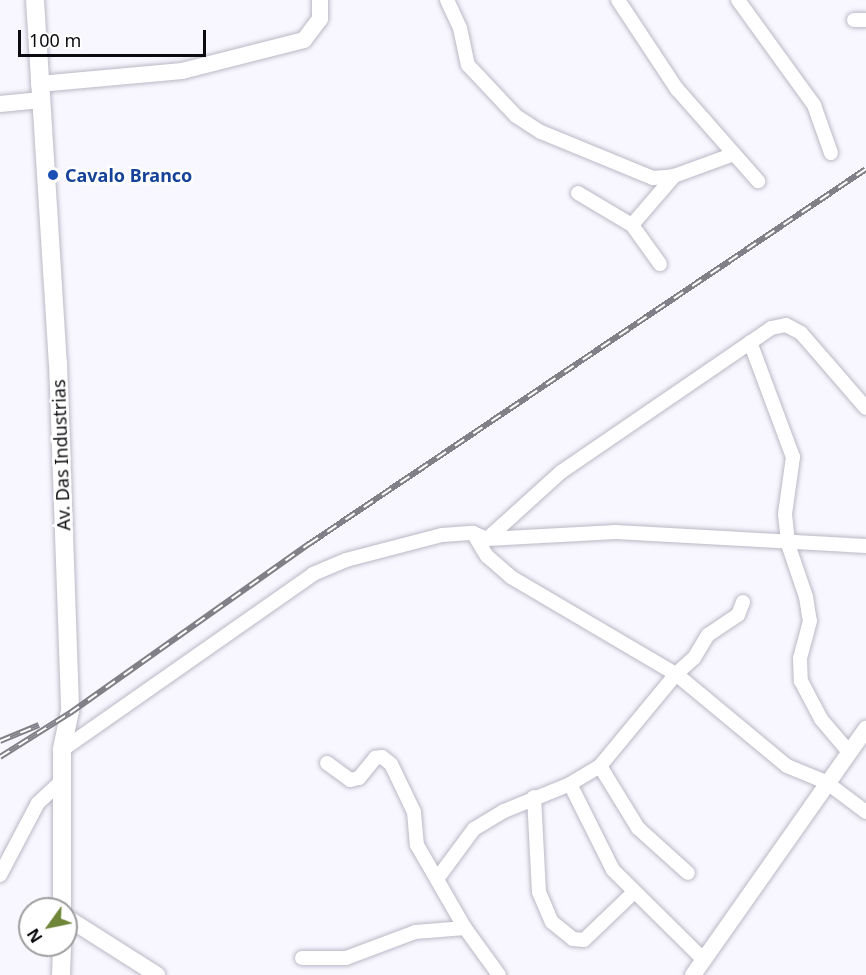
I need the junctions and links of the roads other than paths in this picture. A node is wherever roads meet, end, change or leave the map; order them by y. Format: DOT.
graph roads {
  1 [pos="35,0"];
  2 [pos="320,0"];
  3 [pos="447,0"];
  4 [pos="618,0"];
  5 [pos="738,0"];
  6 [pos="40,92"];
  7 [pos="0,104"];
  8 [pos="831,153"];
  9 [pos="734,154"];
  10 [pos="674,176"];
  11 [pos="758,181"];
  12 [pos="579,193"];
  13 [pos="632,225"];
  14 [pos="660,264"];
  15 [pos="750,342"];
  16 [pos="866,408"];
  17 [pos="473,533"];
  18 [pos="487,539"];
  19 [pos="788,544"];
  20 [pos="866,546"];
  21 [pos="743,602"];
  22 [pos="676,674"];
  23 [pos="866,729"];
  24 [pos="62,750"];
  25 [pos="849,752"];
  26 [pos="327,763"];
  27 [pos="600,766"];
  28 [pos="63,780"];
  29 [pos="826,782"];
  30 [pos="570,784"];
  31 [pos="534,797"];
  32 [pos="866,812"];
  33 [pos="688,873"];
  34 [pos="0,875"];
  35 [pos="437,879"];
  36 [pos="633,892"];
  37 [pos="62,897"];
  38 [pos="78,925"];
  39 [pos="465,928"];
  40 [pos="62,957"];
  41 [pos="302,957"];
  42 [pos="704,960"];
  43 [pos="61,975"];
  44 [pos="156,975"];
  45 [pos="499,975"];
  46 [pos="693,975"];
  1 -- 6 [label="main road, Av. Das Industrias"];
  2 -- 6 [label="street"];
  3 -- 10 [label="street"];
  4 -- 9 [label="street"];
  5 -- 8 [label="street"];
  6 -- 7 [label="street"];
  6 -- 24 [label="main road, Av. Das Industrias"];
  9 -- 10 [label="street"];
  9 -- 11 [label="street"];
  10 -- 13 [label="street"];
  12 -- 13 [label="street"];
  13 -- 14 [label="street"];
  15 -- 16 [label="street"];
  15 -- 18 [label="street"];
  15 -- 19 [label="street"];
  17 -- 18 [label="street"];
  17 -- 22 [label="street"];
  17 -- 24 [label="street"];
  18 -- 19 [label="street"];
  19 -- 20 [label="street"];
  19 -- 25 [label="street"];
  21 -- 22 [label="street"];
  22 -- 27 [label="street"];
  22 -- 29 [label="street"];
  23 -- 25 [label="street"];
  24 -- 28 [label="main road, Av. Das Industrias"];
  25 -- 29 [label="street"];
  26 -- 35 [label="street"];
  27 -- 30 [label="street"];
  27 -- 33 [label="street"];
  28 -- 34 [label="street"];
  28 -- 37 [label="main road, Av. Das Industrias"];
  29 -- 32 [label="street"];
  29 -- 42 [label="street"];
  30 -- 31 [label="street"];
  30 -- 36 [label="street"];
  31 -- 35 [label="street"];
  31 -- 36 [label="street"];
  35 -- 39 [label="street"];
  36 -- 42 [label="street"];
  38 -- 44 [label="street"];
  39 -- 41 [label="street"];
  39 -- 45 [label="street"];
  40 -- 43 [label="main road"];
  42 -- 46 [label="street"];
}
